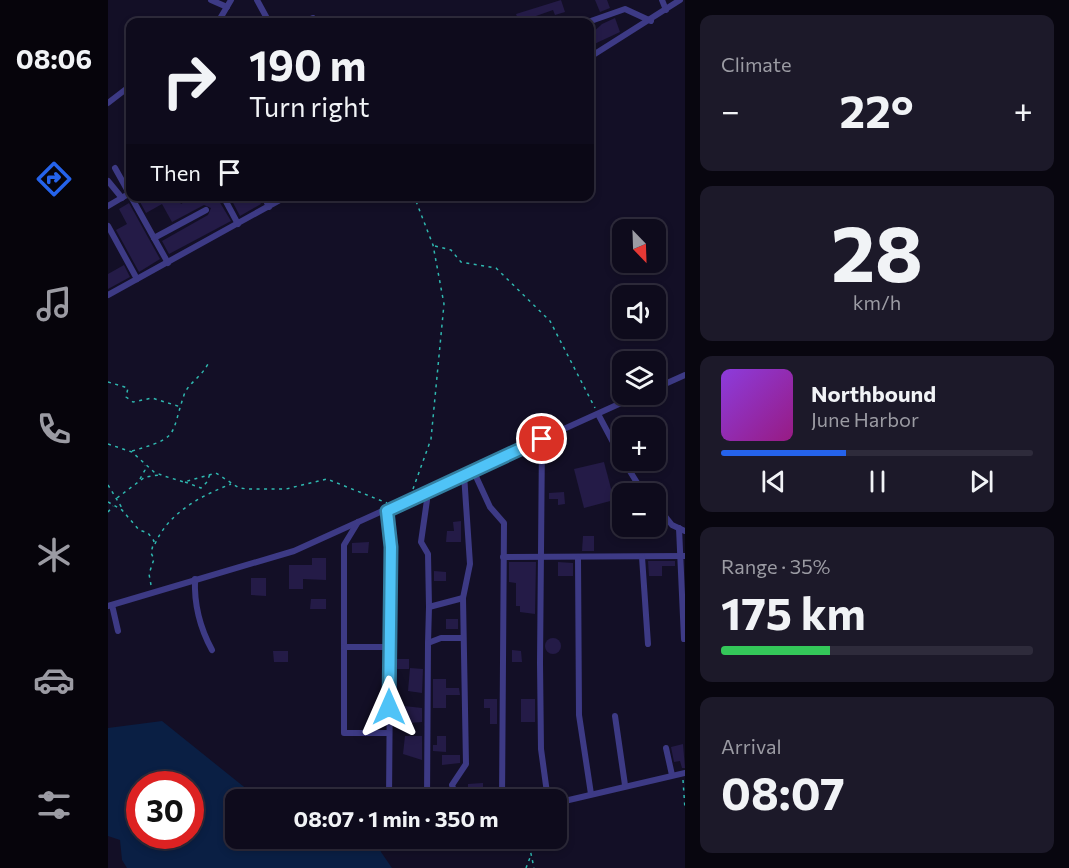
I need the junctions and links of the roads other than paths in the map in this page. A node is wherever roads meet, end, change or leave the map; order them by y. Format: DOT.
graph roads {
  1 [pos="211,0"];
  2 [pos="231,0"];
  3 [pos="257,0"];
  4 [pos="662,0"];
  5 [pos="680,0"];
  6 [pos="227,7"];
  7 [pos="666,10"];
  8 [pos="220,18"];
  9 [pos="267,18"];
  10 [pos="594,20"];
  11 [pos="651,21"];
  12 [pos="594,55"];
  13 [pos="126,89"];
  14 [pos="108,103"];
  15 [pos="115,168"];
  16 [pos="108,181"];
  17 [pos="126,186"];
  18 [pos="126,196"];
  19 [pos="122,198"];
  20 [pos="134,201"];
  21 [pos="226,201"];
  22 [pos="266,201"];
  23 [pos="279,201"];
  24 [pos="108,206"];
  25 [pos="269,207"];
  26 [pos="206,210"];
  27 [pos="238,224"];
  28 [pos="108,226"];
  29 [pos="154,238"];
  30 [pos="168,264"];
  31 [pos="137,279"];
  32 [pos="108,295"];
  33 [pos="685,375"];
  34 [pos="666,384"];
  35 [pos="617,405"];
  36 [pos="598,414"];
  37 [pos="542,439"];
  38 [pos="612,440"];
  39 [pos="473,470"];
  40 [pos="464,474"];
  41 [pos="424,492"];
  42 [pos="387,511"];
  43 [pos="666,518"];
  44 [pos="358,522"];
  45 [pos="682,530"];
  46 [pos="682,556"];
  47 [pos="503,557"];
  48 [pos="542,557"];
  49 [pos="642,557"];
  50 [pos="578,558"];
  51 [pos="195,579"];
  52 [pos="463,598"];
  53 [pos="110,605"];
  54 [pos="429,607"];
  55 [pos="118,631"];
  56 [pos="463,638"];
  57 [pos="684,639"];
  58 [pos="428,643"];
  59 [pos="648,644"];
  60 [pos="344,647"];
  61 [pos="389,647"];
  62 [pos="212,650"];
  63 [pos="615,716"];
  64 [pos="388,733"];
  65 [pos="666,748"];
  66 [pos="684,773"];
  67 [pos="672,776"];
  68 [pos="625,785"];
  69 [pos="389,789"];
  70 [pos="427,789"];
  71 [pos="453,789"];
  72 [pos="502,789"];
  73 [pos="546,789"];
  74 [pos="591,794"];
  75 [pos="567,800"];
  1 -- 6 [label="street"];
  2 -- 6 [label="street"];
  3 -- 9 [label="street"];
  4 -- 7 [label="street"];
  5 -- 7 [label="street"];
  6 -- 8 [label="street"];
  7 -- 11 [label="street"];
  10 -- 11 [label="street"];
  11 -- 12 [label="street"];
  13 -- 14 [label="street"];
  15 -- 17 [label="street"];
  16 -- 19 [label="street"];
  18 -- 19 [label="street"];
  19 -- 24 [label="street"];
  20 -- 29 [label="street"];
  21 -- 27 [label="street"];
  22 -- 25 [label="street"];
  23 -- 25 [label="street"];
  25 -- 27 [label="street"];
  26 -- 29 [label="street"];
  27 -- 30 [label="street"];
  28 -- 31 [label="street"];
  29 -- 30 [label="street"];
  30 -- 31 [label="street"];
  31 -- 32 [label="street"];
  33 -- 34 [label="street"];
  35 -- 36 [label="street"];
  36 -- 37 [label="street"];
  36 -- 38 [label="street"];
  37 -- 39 [label="street"];
  37 -- 48 [label="street"];
  39 -- 40 [label="street"];
  39 -- 47 [label="street"];
  40 -- 41 [label="street"];
  40 -- 52 [label="street"];
  41 -- 42 [label="street"];
  41 -- 54 [label="street"];
  42 -- 44 [label="street"];
  42 -- 61 [label="street"];
  43 -- 45 [label="street"];
  44 -- 51 [label="street"];
  44 -- 60 [label="street"];
  45 -- 46 [label="street"];
  46 -- 49 [label="street"];
  46 -- 57 [label="street"];
  47 -- 48 [label="street"];
  47 -- 72 [label="street"];
  48 -- 50 [label="street"];
  48 -- 73 [label="street"];
  49 -- 50 [label="street"];
  49 -- 59 [label="street"];
  50 -- 74 [label="street"];
  51 -- 53 [label="street"];
  51 -- 62 [label="street"];
  52 -- 54 [label="street"];
  52 -- 56 [label="street"];
  53 -- 55 [label="street"];
  54 -- 58 [label="street"];
  56 -- 58 [label="street"];
  56 -- 71 [label="street"];
  58 -- 70 [label="street"];
  60 -- 61 [label="street"];
  60 -- 64 [label="street"];
  61 -- 64 [label="street"];
  63 -- 68 [label="street"];
  64 -- 69 [label="street"];
  65 -- 67 [label="street"];
  66 -- 67 [label="street"];
  67 -- 68 [label="street"];
  68 -- 74 [label="street"];
  74 -- 75 [label="street"];
}
